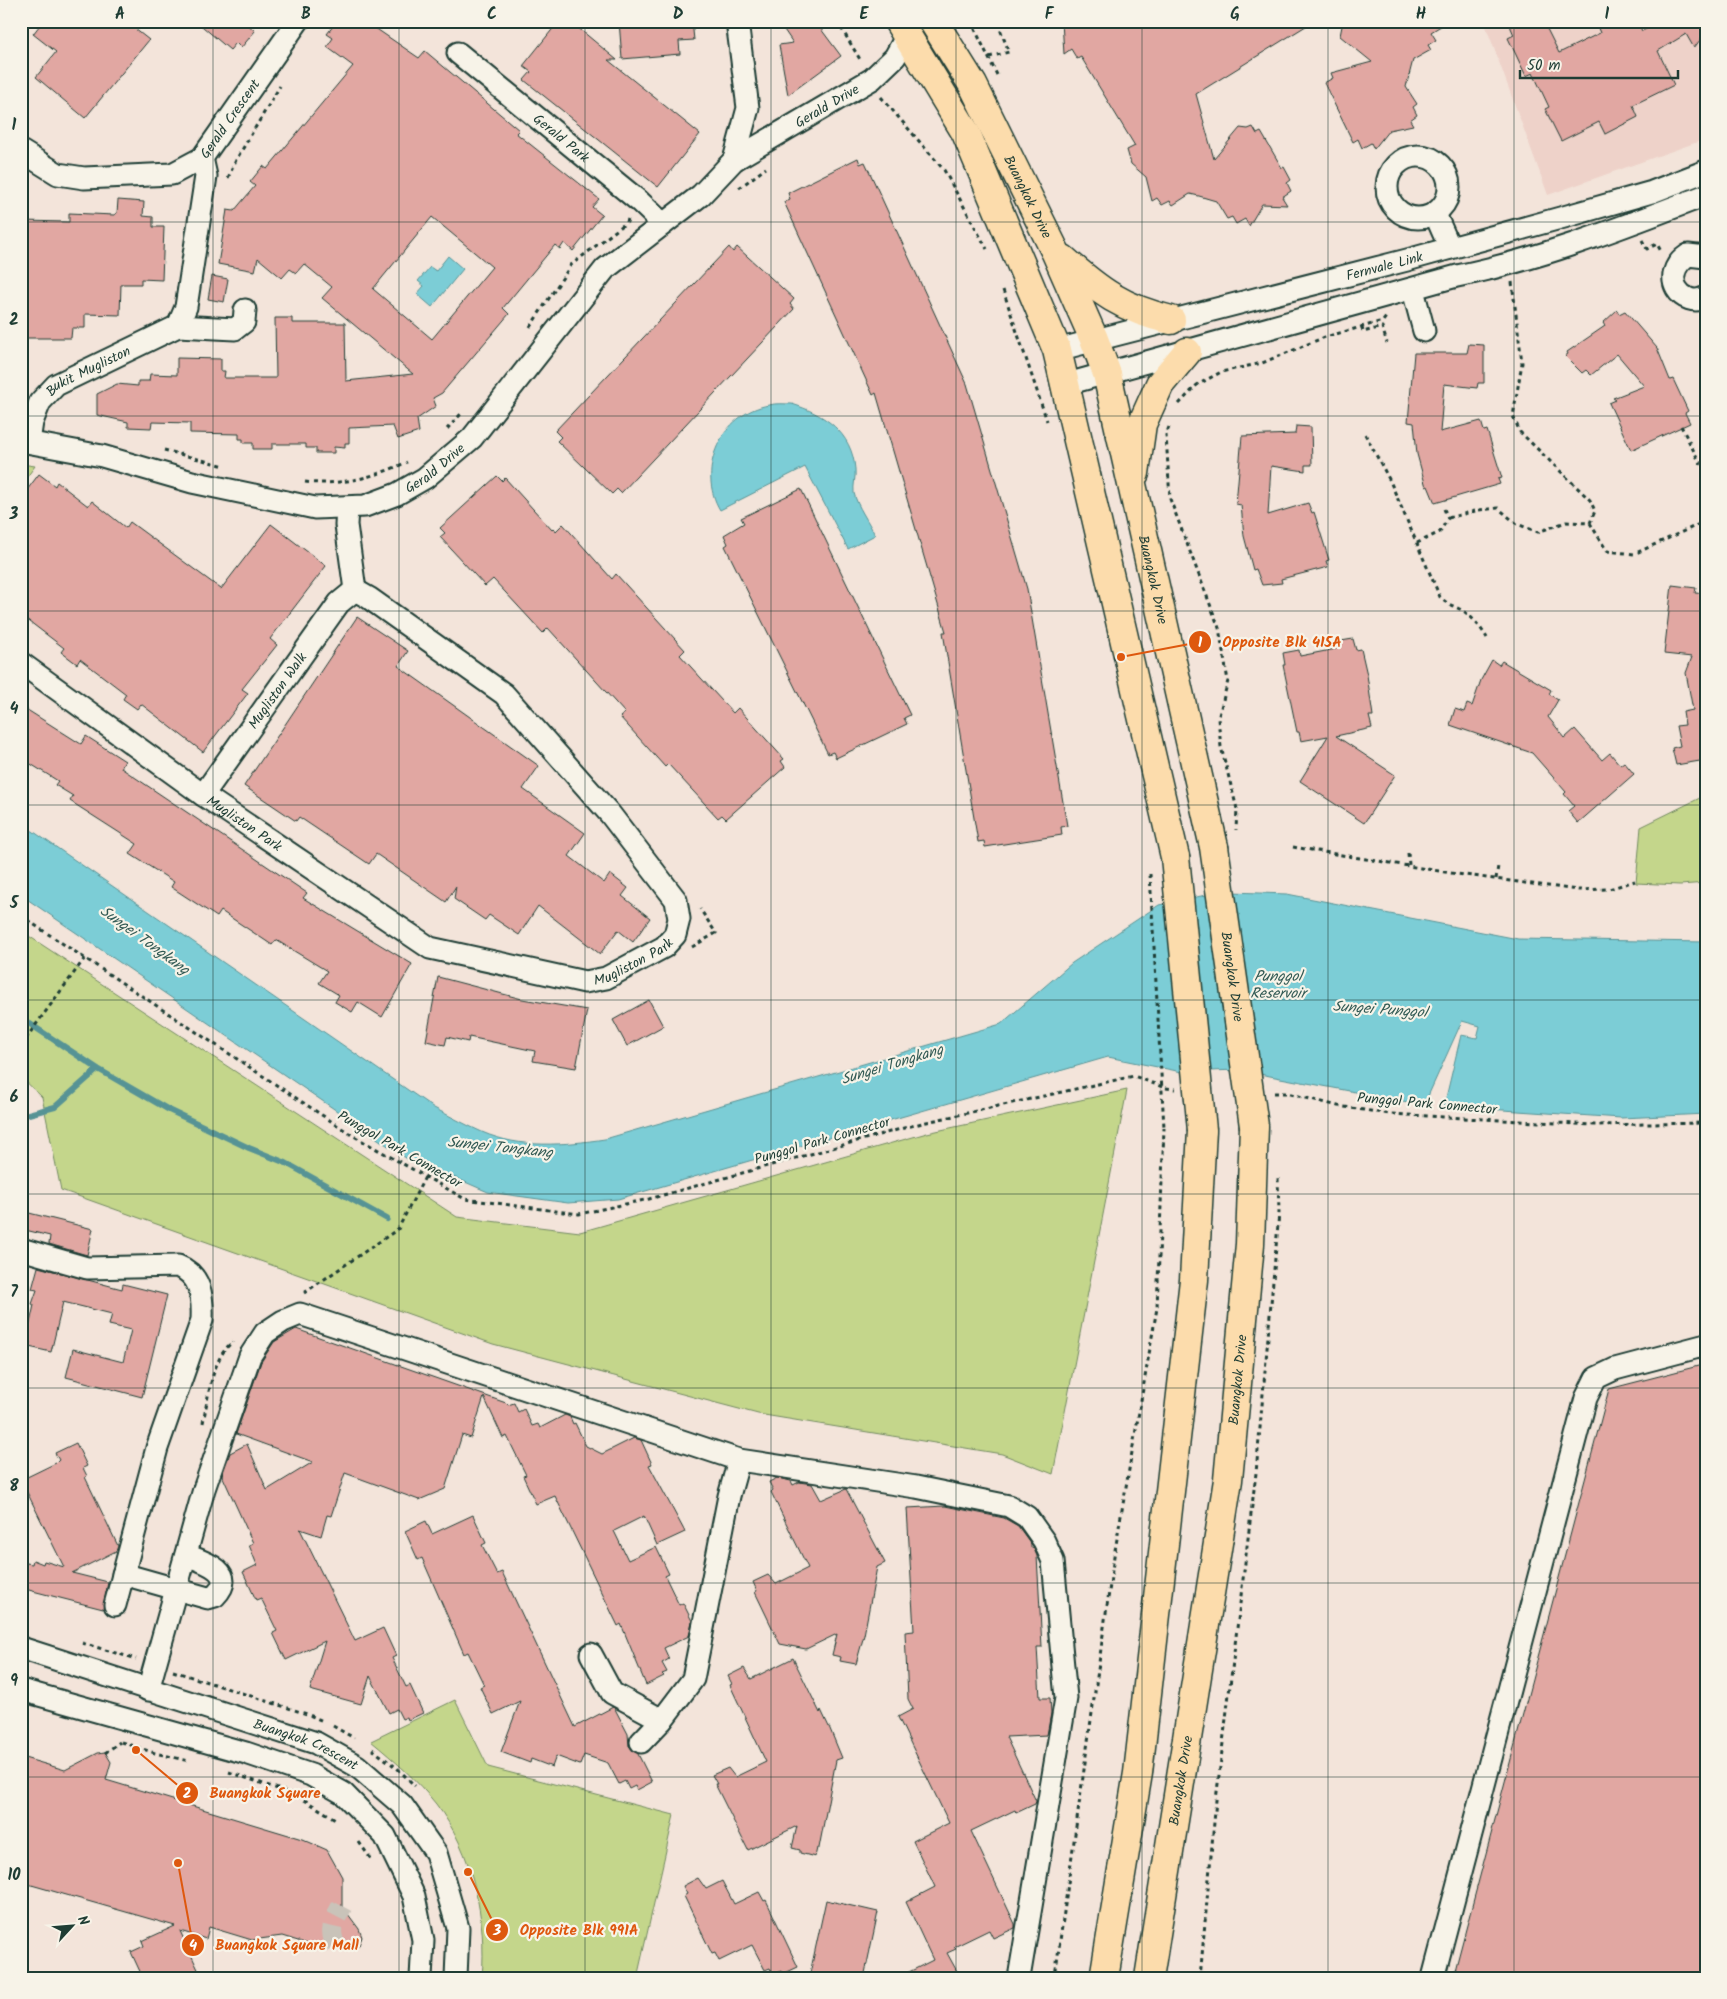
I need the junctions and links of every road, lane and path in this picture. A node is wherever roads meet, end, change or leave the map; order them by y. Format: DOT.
graph roads {
  1 [pos="298,21"];
  2 [pos="737,21"];
  3 [pos="836,21"];
  4 [pos="932,21"];
  5 [pos="997,21"];
  6 [pos="903,28"];
  7 [pos="458,53"];
  8 [pos="989,57"];
  9 [pos="861,61"];
  10 [pos="285,78"];
  11 [pos="866,81"];
  12 [pos="21,151"];
  13 [pos="202,158"];
  14 [pos="734,160"];
  15 [pos="768,166"];
  16 [pos="1706,171"];
  17 [pos="227,181"];
  18 [pos="737,189"];
  19 [pos="1706,195"];
  20 [pos="640,202"];
  21 [pos="1436,214"];
  22 [pos="663,224"];
  23 [pos="1648,235"];
  24 [pos="1450,248"];
  25 [pos="1056,253"];
  26 [pos="1706,257"];
  27 [pos="991,258"];
  28 [pos="1665,259"];
  29 [pos="1002,285"];
  30 [pos="1514,288"];
  31 [pos="1706,297"];
  32 [pos="1416,299"];
  33 [pos="245,310"];
  34 [pos="1171,320"];
  35 [pos="178,326"];
  36 [pos="1362,327"];
  37 [pos="529,328"];
  38 [pos="1424,331"];
  39 [pos="1094,339"];
  40 [pos="1388,343"];
  41 [pos="1057,350"];
  42 [pos="1187,352"];
  43 [pos="1107,374"];
  44 [pos="1067,384"];
  45 [pos="1174,408"];
  46 [pos="464,411"];
  47 [pos="1171,418"];
  48 [pos="1047,422"];
  49 [pos="1681,426"];
  50 [pos="445,431"];
  51 [pos="1366,434"];
  52 [pos="25,442"];
  53 [pos="161,449"];
  54 [pos="412,460"];
  55 [pos="1706,466"];
  56 [pos="234,467"];
  57 [pos="298,481"];
  58 [pos="1133,489"];
  59 [pos="347,508"];
  60 [pos="1444,509"];
  61 [pos="1448,518"];
  62 [pos="1706,521"];
  63 [pos="1590,523"];
  64 [pos="1417,543"];
  65 [pos="355,590"];
  66 [pos="1486,638"];
  67 [pos="21,662"];
  68 [pos="203,795"];
  69 [pos="1225,842"];
  70 [pos="1293,847"];
  71 [pos="1408,852"];
  72 [pos="1409,865"];
  73 [pos="1498,866"];
  74 [pos="1150,867"];
  75 [pos="1496,879"];
  76 [pos="1635,881"];
  77 [pos="21,916"];
  78 [pos="85,958"];
  79 [pos="21,1045"];
  80 [pos="1183,1089"];
  81 [pos="1268,1093"];
  82 [pos="1706,1123"];
  83 [pos="1278,1168"];
  84 [pos="21,1249"];
  85 [pos="1706,1344"];
  86 [pos="739,1460"];
  87 [pos="186,1555"];
  88 [pos="123,1574"];
  89 [pos="177,1587"];
  90 [pos="114,1605"];
  91 [pos="21,1648"];
  92 [pos="591,1654"];
  93 [pos="21,1690"];
  94 [pos="148,1690"];
  95 [pos="662,1720"];
  96 [pos="111,1738"];
  97 [pos="120,1742"];
  98 [pos="641,1742"];
  99 [pos="105,1752"];
  100 [pos="191,1762"];
  101 [pos="227,1772"];
  102 [pos="342,1824"];
  103 [pos="354,1835"];
  104 [pos="376,1866"];
  105 [pos="421,1978"];
  106 [pos="456,1978"];
  107 [pos="1020,1978"];
  108 [pos="1053,1978"];
  109 [pos="1104,1978"];
  110 [pos="1149,1978"];
  111 [pos="1200,1978"];
  112 [pos="1433,1978"];
  1 -- 13 [label="street, Gerald Crescent"];
  2 -- 14 [label="street, Gerald Drive"];
  3 -- 9 [label="path"];
  4 -- 25 [label="main road, Buangkok Drive"];
  5 -- 8 [label="path"];
  6 -- 11 [label="street, Gerald Drive"];
  6 -- 41 [label="main road"];
  7 -- 20 [label="street, Gerald Park"];
  9 -- 11 [label="path"];
  9 -- 11 [label="path"];
  10 -- 17 [label="path"];
  11 -- 14 [label="street, Gerald Drive"];
  11 -- 27 [label="path"];
  12 -- 13 [label="street, Gerald Crescent"];
  13 -- 35 [label="street"];
  14 -- 22 [label="street, Gerald Drive"];
  15 -- 18 [label="path"];
  16 -- 24 [label="street, Fernvale Link"];
  19 -- 32 [label="street"];
  20 -- 22 [label="street, Gerald Park"];
  20 -- 37 [label="path"];
  21 -- 24 [label="street"];
  22 -- 59 [label="street, Gerald Drive"];
  23 -- 28 [label="path"];
  24 -- 34 [label="street, Fernvale Link"];
  25 -- 34 [label="main road"];
  25 -- 39 [label="main road, Buangkok Drive"];
  26 -- 31 [label="street"];
  29 -- 48 [label="path"];
  30 -- 63 [label="path"];
  32 -- 36 [label="path"];
  32 -- 38 [label="street"];
  32 -- 42 [label="street"];
  33 -- 35 [label="street, Bukit Mugliston"];
  34 -- 39 [label="street, Fernvale Link"];
  35 -- 52 [label="street, Bukit Mugliston"];
  36 -- 40 [label="path"];
  36 -- 45 [label="path"];
  39 -- 41 [label="street, Fernvale Link"];
  39 -- 43 [label="main road, Buangkok Drive"];
  41 -- 44 [label="main road"];
  42 -- 43 [label="street"];
  42 -- 58 [label="main road"];
  43 -- 44 [label="street"];
  43 -- 58 [label="main road, Buangkok Drive"];
  44 -- 109 [label="main road, bridge"];
  46 -- 50 [label="path"];
  47 -- 69 [label="path"];
  49 -- 55 [label="path"];
  51 -- 64 [label="path"];
  52 -- 59 [label="street, Gerald Drive"];
  53 -- 56 [label="path"];
  54 -- 57 [label="path"];
  58 -- 69 [label="main road, Buangkok Drive"];
  59 -- 65 [label="street"];
  60 -- 61 [label="path"];
  61 -- 63 [label="path"];
  61 -- 64 [label="path"];
  62 -- 63 [label="path"];
  64 -- 66 [label="path"];
  65 -- 68 [label="street, Mugliston Walk"];
  65 -- 68 [label="street, Mugliston Park"];
  67 -- 68 [label="street, Mugliston Park"];
  69 -- 110 [label="main road, Buangkok Drive, bridge"];
  70 -- 72 [label="path"];
  71 -- 72 [label="path"];
  72 -- 75 [label="path"];
  73 -- 75 [label="path"];
  74 -- 108 [label="path, bridge"];
  75 -- 76 [label="path"];
  77 -- 78 [label="path, Punggol Park Connector"];
  78 -- 79 [label="path"];
  78 -- 80 [label="path, Punggol Park Connector"];
  81 -- 82 [label="path, Punggol Park Connector"];
  83 -- 111 [label="path"];
  84 -- 88 [label="street"];
  85 -- 112 [label="street"];
  86 -- 87 [label="street"];
  86 -- 95 [label="street"];
  86 -- 107 [label="street"];
  87 -- 89 [label="street"];
  87 -- 89 [label="street"];
  88 -- 89 [label="street"];
  88 -- 90 [label="street"];
  89 -- 94 [label="street"];
  91 -- 94 [label="street, Buangkok Crescent"];
  92 -- 95 [label="street"];
  93 -- 105 [label="street, Buangkok Crescent"];
  94 -- 106 [label="street, Buangkok Crescent"];
  95 -- 98 [label="street"];
  96 -- 97 [label="path"];
  97 -- 99 [label="path"];
  97 -- 100 [label="path"];
  101 -- 102 [label="path"];
  103 -- 104 [label="path"];
}
